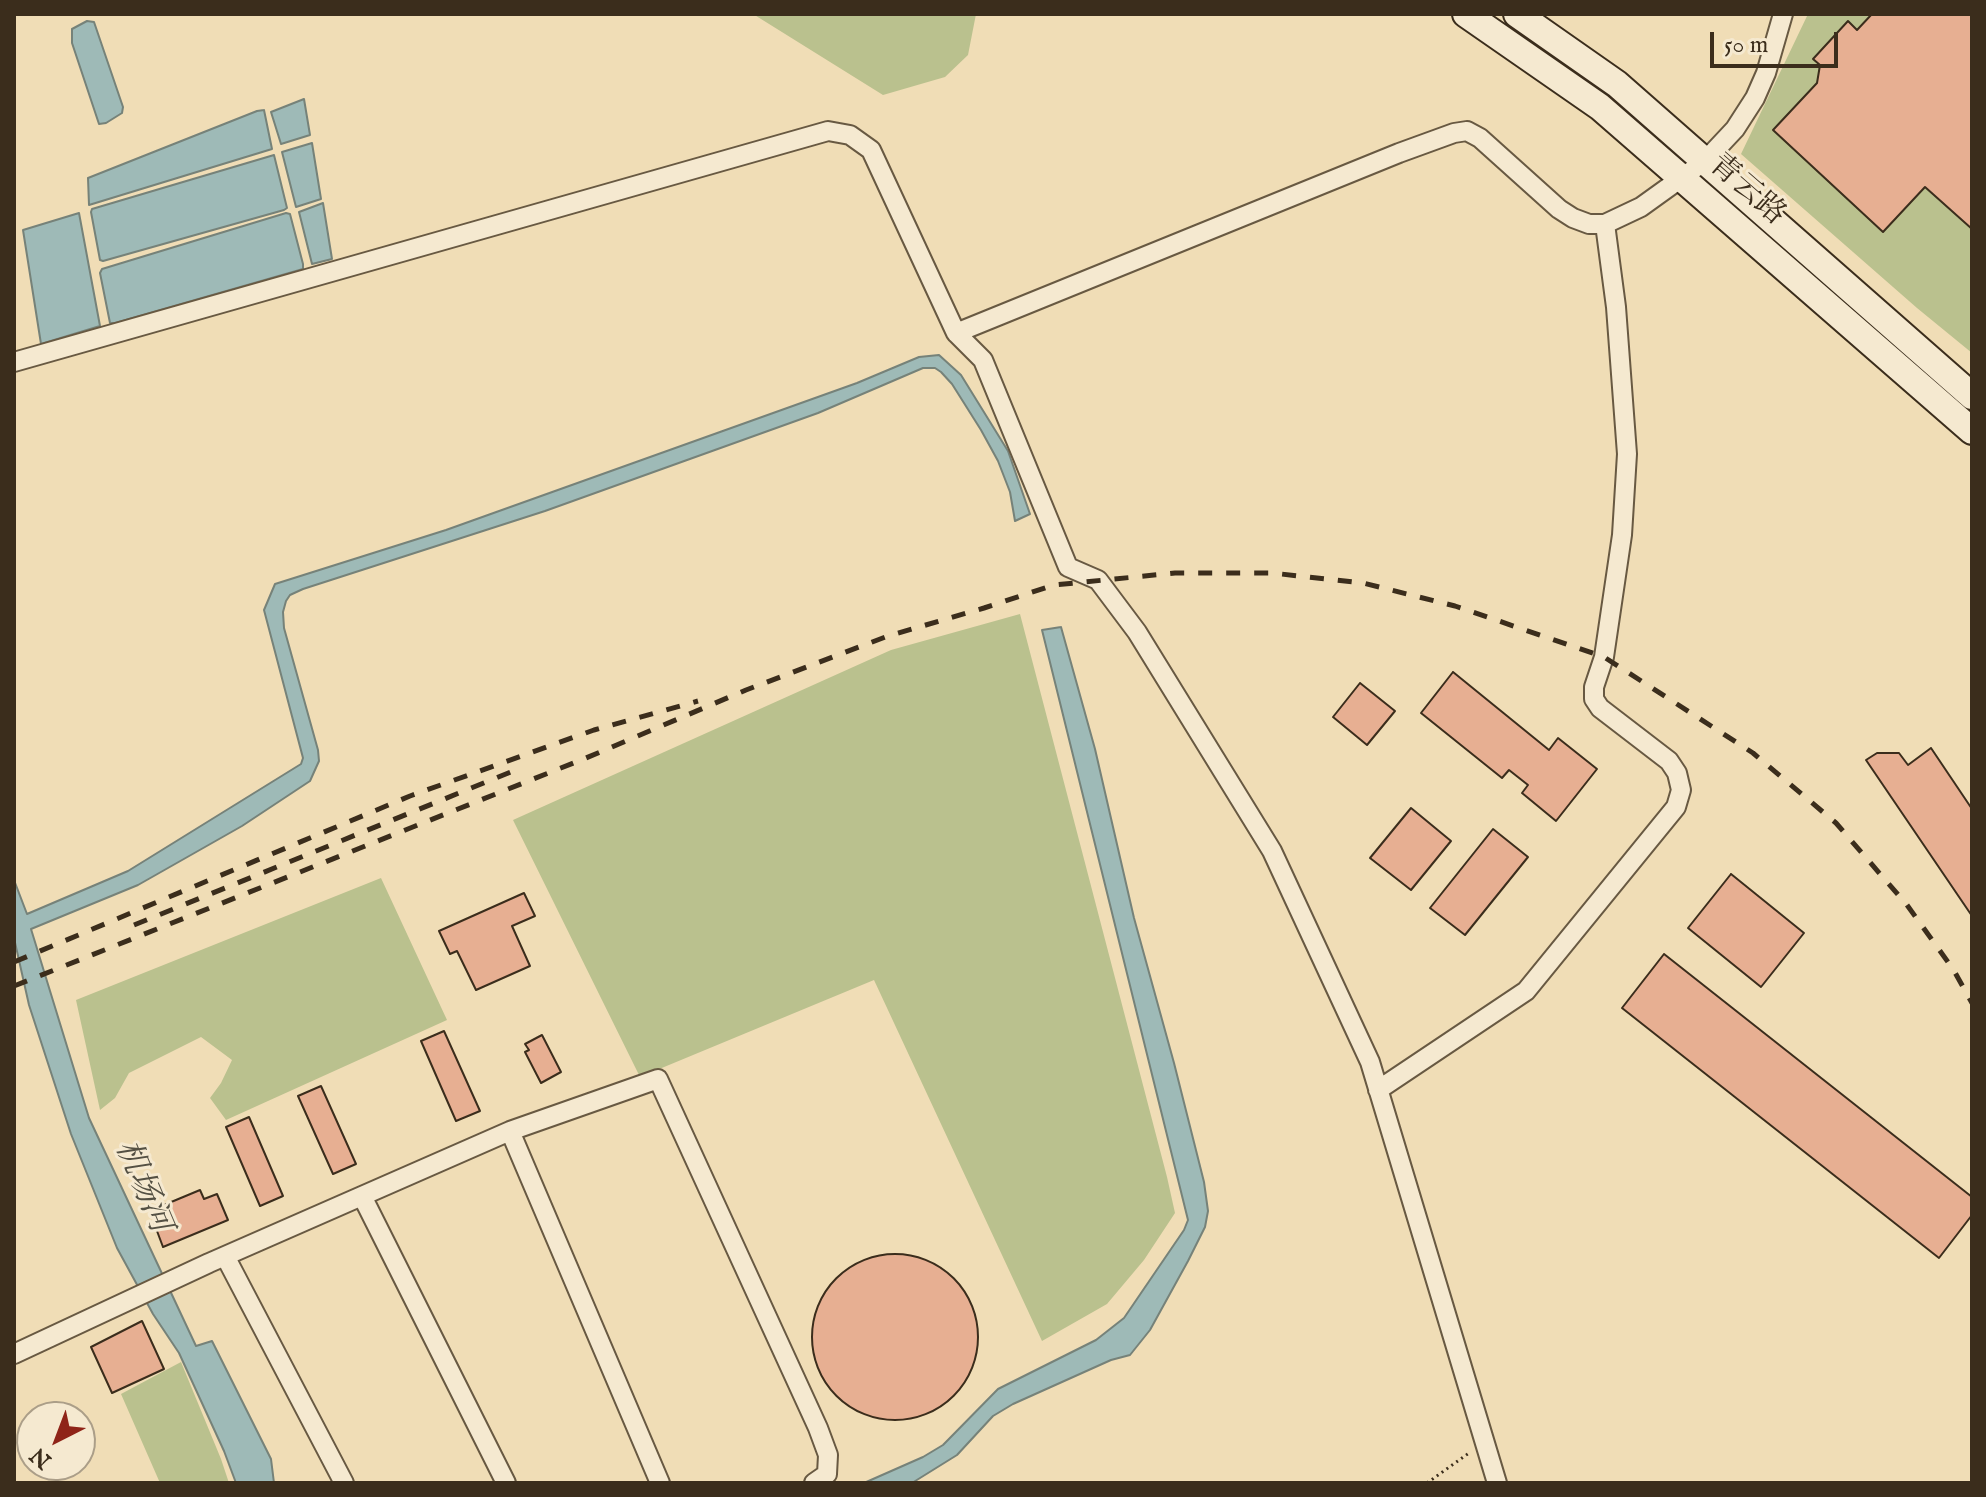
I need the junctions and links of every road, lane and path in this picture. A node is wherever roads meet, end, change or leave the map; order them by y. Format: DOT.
graph roads {
  1 [pos="1466,14"];
  2 [pos="1517,14"];
  3 [pos="1783,14"];
  4 [pos="1705,161"];
  5 [pos="1682,178"];
  6 [pos="1605,224"];
  7 [pos="956,333"];
  8 [pos="14,362"];
  9 [pos="1972,396"];
  10 [pos="1972,431"];
  11 [pos="1378,1090"];
  12 [pos="510,1131"];
  13 [pos="362,1196"];
  14 [pos="217,1260"];
  15 [pos="14,1354"];
  16 [pos="1485,1442"];
  17 [pos="344,1483"];
  18 [pos="506,1483"];
  19 [pos="660,1483"];
  20 [pos="814,1483"];
  21 [pos="1427,1483"];
  22 [pos="1497,1483"];
  1 -- 5 [label="street, 青云路"];
  2 -- 4 [label="street, 青云路"];
  3 -- 4 [label="street"];
  4 -- 5 [label="street"];
  4 -- 9 [label="street, 青云路"];
  5 -- 6 [label="street"];
  5 -- 10 [label="street, 青云路"];
  6 -- 7 [label="street"];
  6 -- 11 [label="street"];
  7 -- 8 [label="street"];
  7 -- 11 [label="street"];
  11 -- 16 [label="street"];
  12 -- 13 [label="street"];
  12 -- 19 [label="street"];
  12 -- 20 [label="street"];
  13 -- 14 [label="street"];
  13 -- 18 [label="street"];
  14 -- 15 [label="street"];
  14 -- 17 [label="street"];
  16 -- 21 [label="path"];
  16 -- 22 [label="street"];
}
